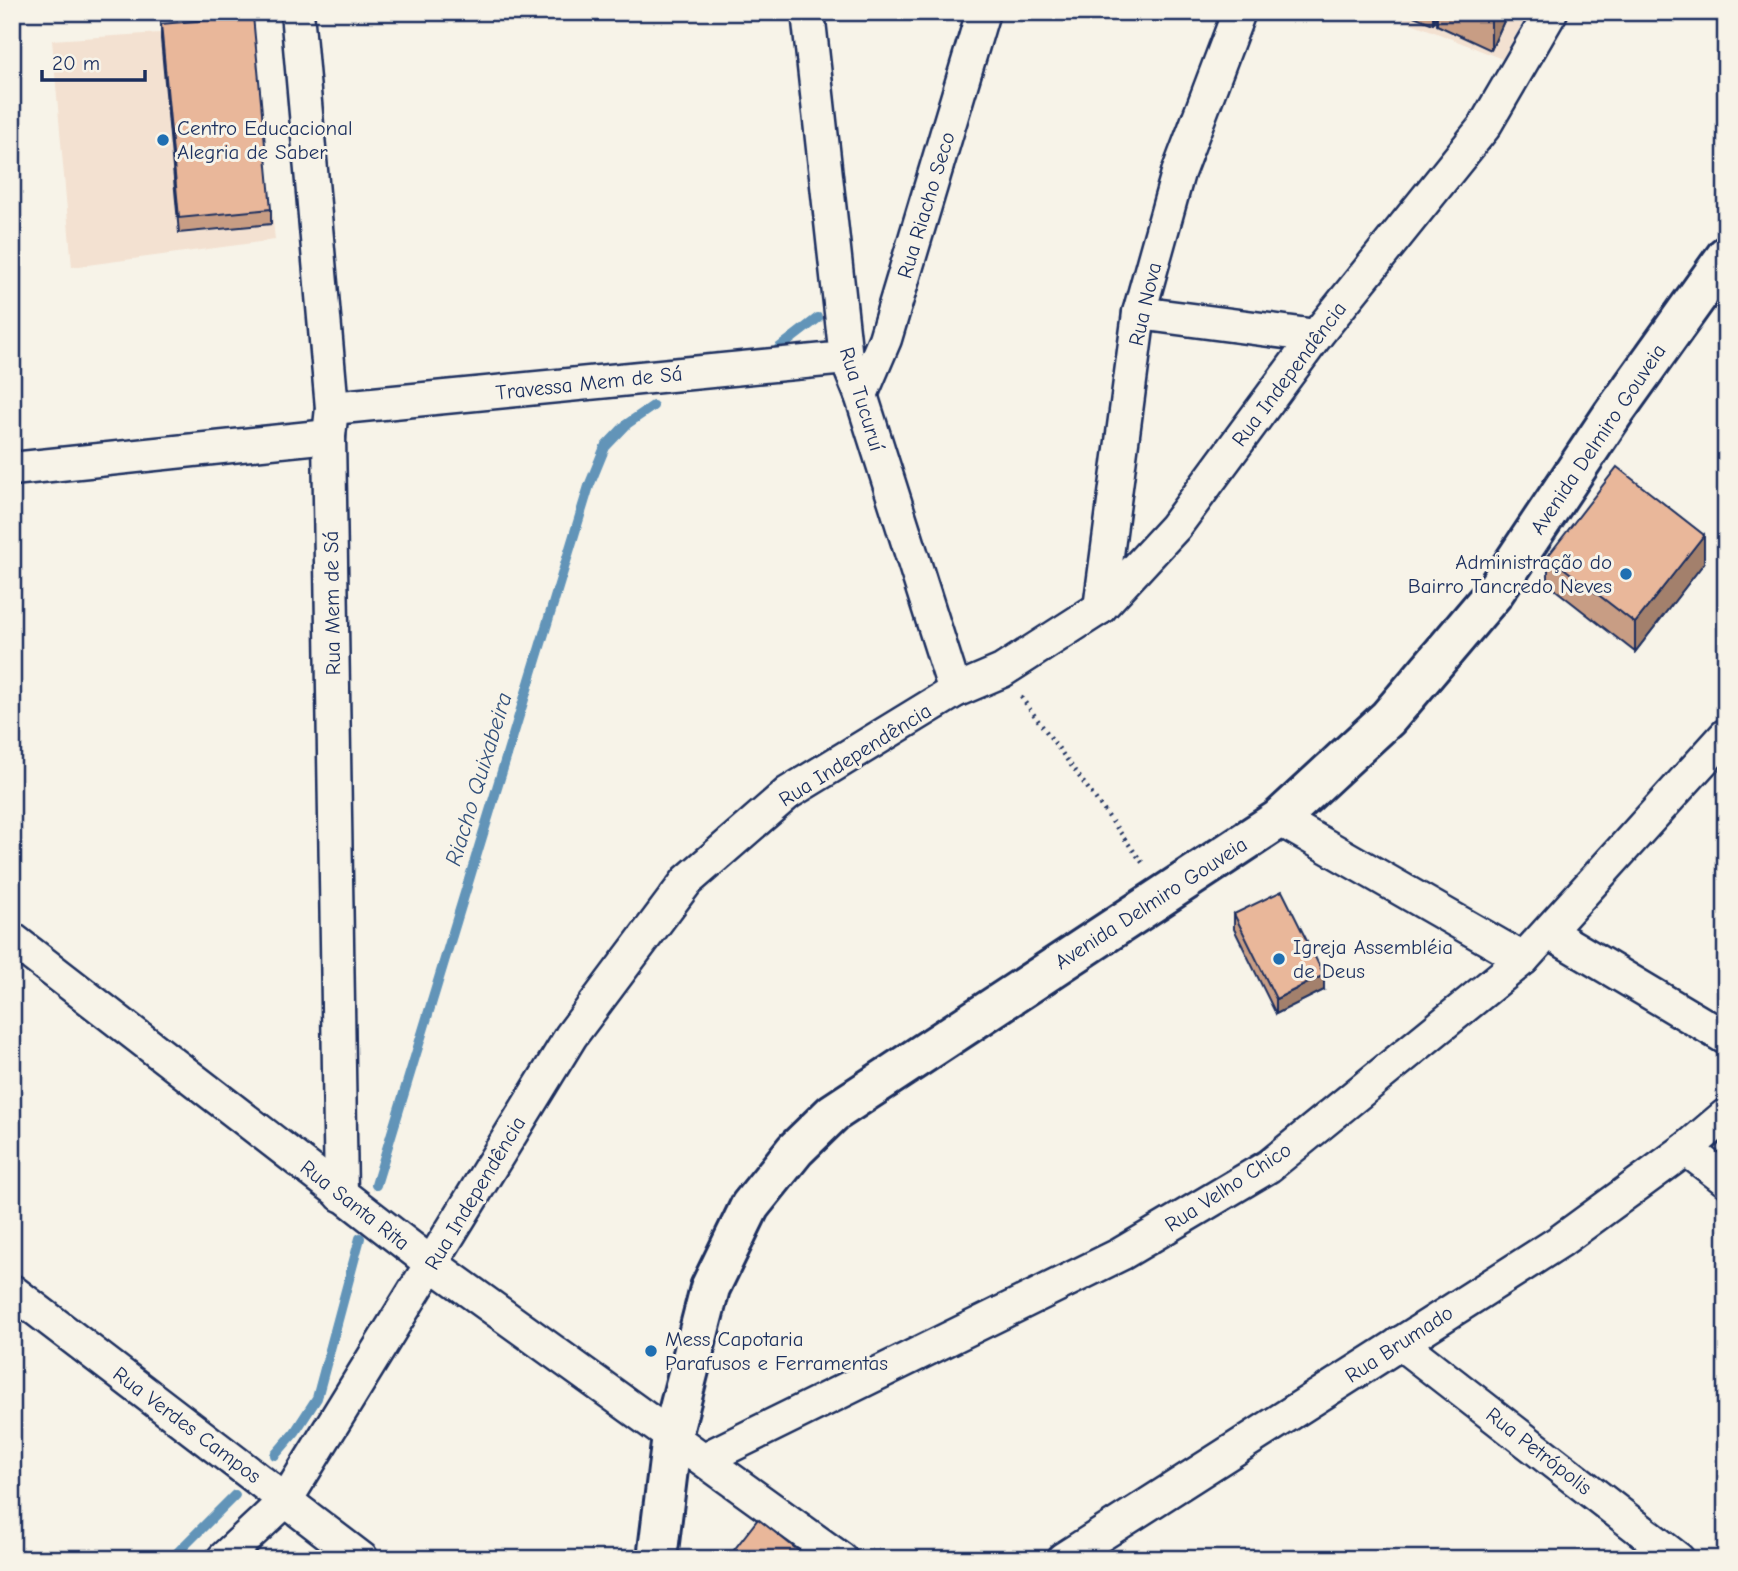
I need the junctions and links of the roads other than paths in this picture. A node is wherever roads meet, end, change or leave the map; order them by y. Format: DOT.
graph roads {
  1 [pos="297,12"];
  2 [pos="808,12"];
  3 [pos="983,12"];
  4 [pos="1239,12"];
  5 [pos="1551,12"];
  6 [pos="1726,257"];
  7 [pos="1139,313"];
  8 [pos="1316,337"];
  9 [pos="846,358"];
  10 [pos="861,395"];
  11 [pos="331,422"];
  12 [pos="12,469"];
  13 [pos="1100,608"];
  14 [pos="955,691"];
  15 [pos="1726,735"];
  16 [pos="1279,819"];
  17 [pos="1548,932"];
  18 [pos="12,939"];
  19 [pos="1523,958"];
  20 [pos="1726,1038"];
  21 [pos="1726,1115"];
  22 [pos="1686,1149"];
  23 [pos="1726,1180"];
  24 [pos="341,1195"];
  25 [pos="432,1264"];
  26 [pos="12,1291"];
  27 [pos="1400,1343"];
  28 [pos="672,1436"];
  29 [pos="704,1458"];
  30 [pos="286,1500"];
  31 [pos="223,1559"];
  32 [pos="362,1559"];
  33 [pos="657,1559"];
  34 [pos="841,1559"];
  35 [pos="1063,1559"];
  36 [pos="1678,1559"];
  1 -- 11 [label="street, Rua Mem de Sá"];
  2 -- 9 [label="street, Rua Tucuruí"];
  3 -- 10 [label="street, Rua Riacho Seco"];
  4 -- 7 [label="street, Rua Nova"];
  5 -- 8 [label="street, Rua Independência"];
  6 -- 16 [label="street, Avenida Delmiro Gouveia"];
  7 -- 8 [label="street"];
  7 -- 13 [label="street, Rua Nova"];
  8 -- 13 [label="street, Rua Independência"];
  9 -- 10 [label="street, Rua Tucuruí"];
  9 -- 11 [label="street, Travessa Mem de Sá"];
  10 -- 14 [label="street, Rua Tucuruí"];
  11 -- 12 [label="street, Travessa Mem de Sá"];
  11 -- 24 [label="street, Rua Mem de Sá"];
  13 -- 14 [label="street, Rua Independência"];
  14 -- 25 [label="street, Rua Independência"];
  15 -- 17 [label="street, Rua Velho Chico"];
  16 -- 19 [label="street"];
  16 -- 28 [label="street, Avenida Delmiro Gouveia"];
  17 -- 19 [label="street, Rua Velho Chico"];
  17 -- 20 [label="street"];
  18 -- 24 [label="street, Rua Santa Rita"];
  19 -- 29 [label="street, Rua Velho Chico"];
  21 -- 22 [label="street, Rua Brumado"];
  22 -- 23 [label="street"];
  22 -- 27 [label="street, Rua Brumado"];
  24 -- 25 [label="street, Rua Santa Rita"];
  25 -- 28 [label="street, Rua Santa Rita"];
  25 -- 30 [label="street, Rua Independência"];
  26 -- 30 [label="street, Rua Verdes Campos"];
  27 -- 35 [label="street, Rua Brumado"];
  27 -- 36 [label="street, Rua Petrópolis"];
  28 -- 29 [label="street, Rua Santa Rita"];
  28 -- 33 [label="street, Avenida Delmiro Gouveia"];
  29 -- 34 [label="street, Rua Santa Rita"];
  30 -- 31 [label="street, Rua Independência"];
  30 -- 32 [label="street, Rua Verdes Campos"];
}
